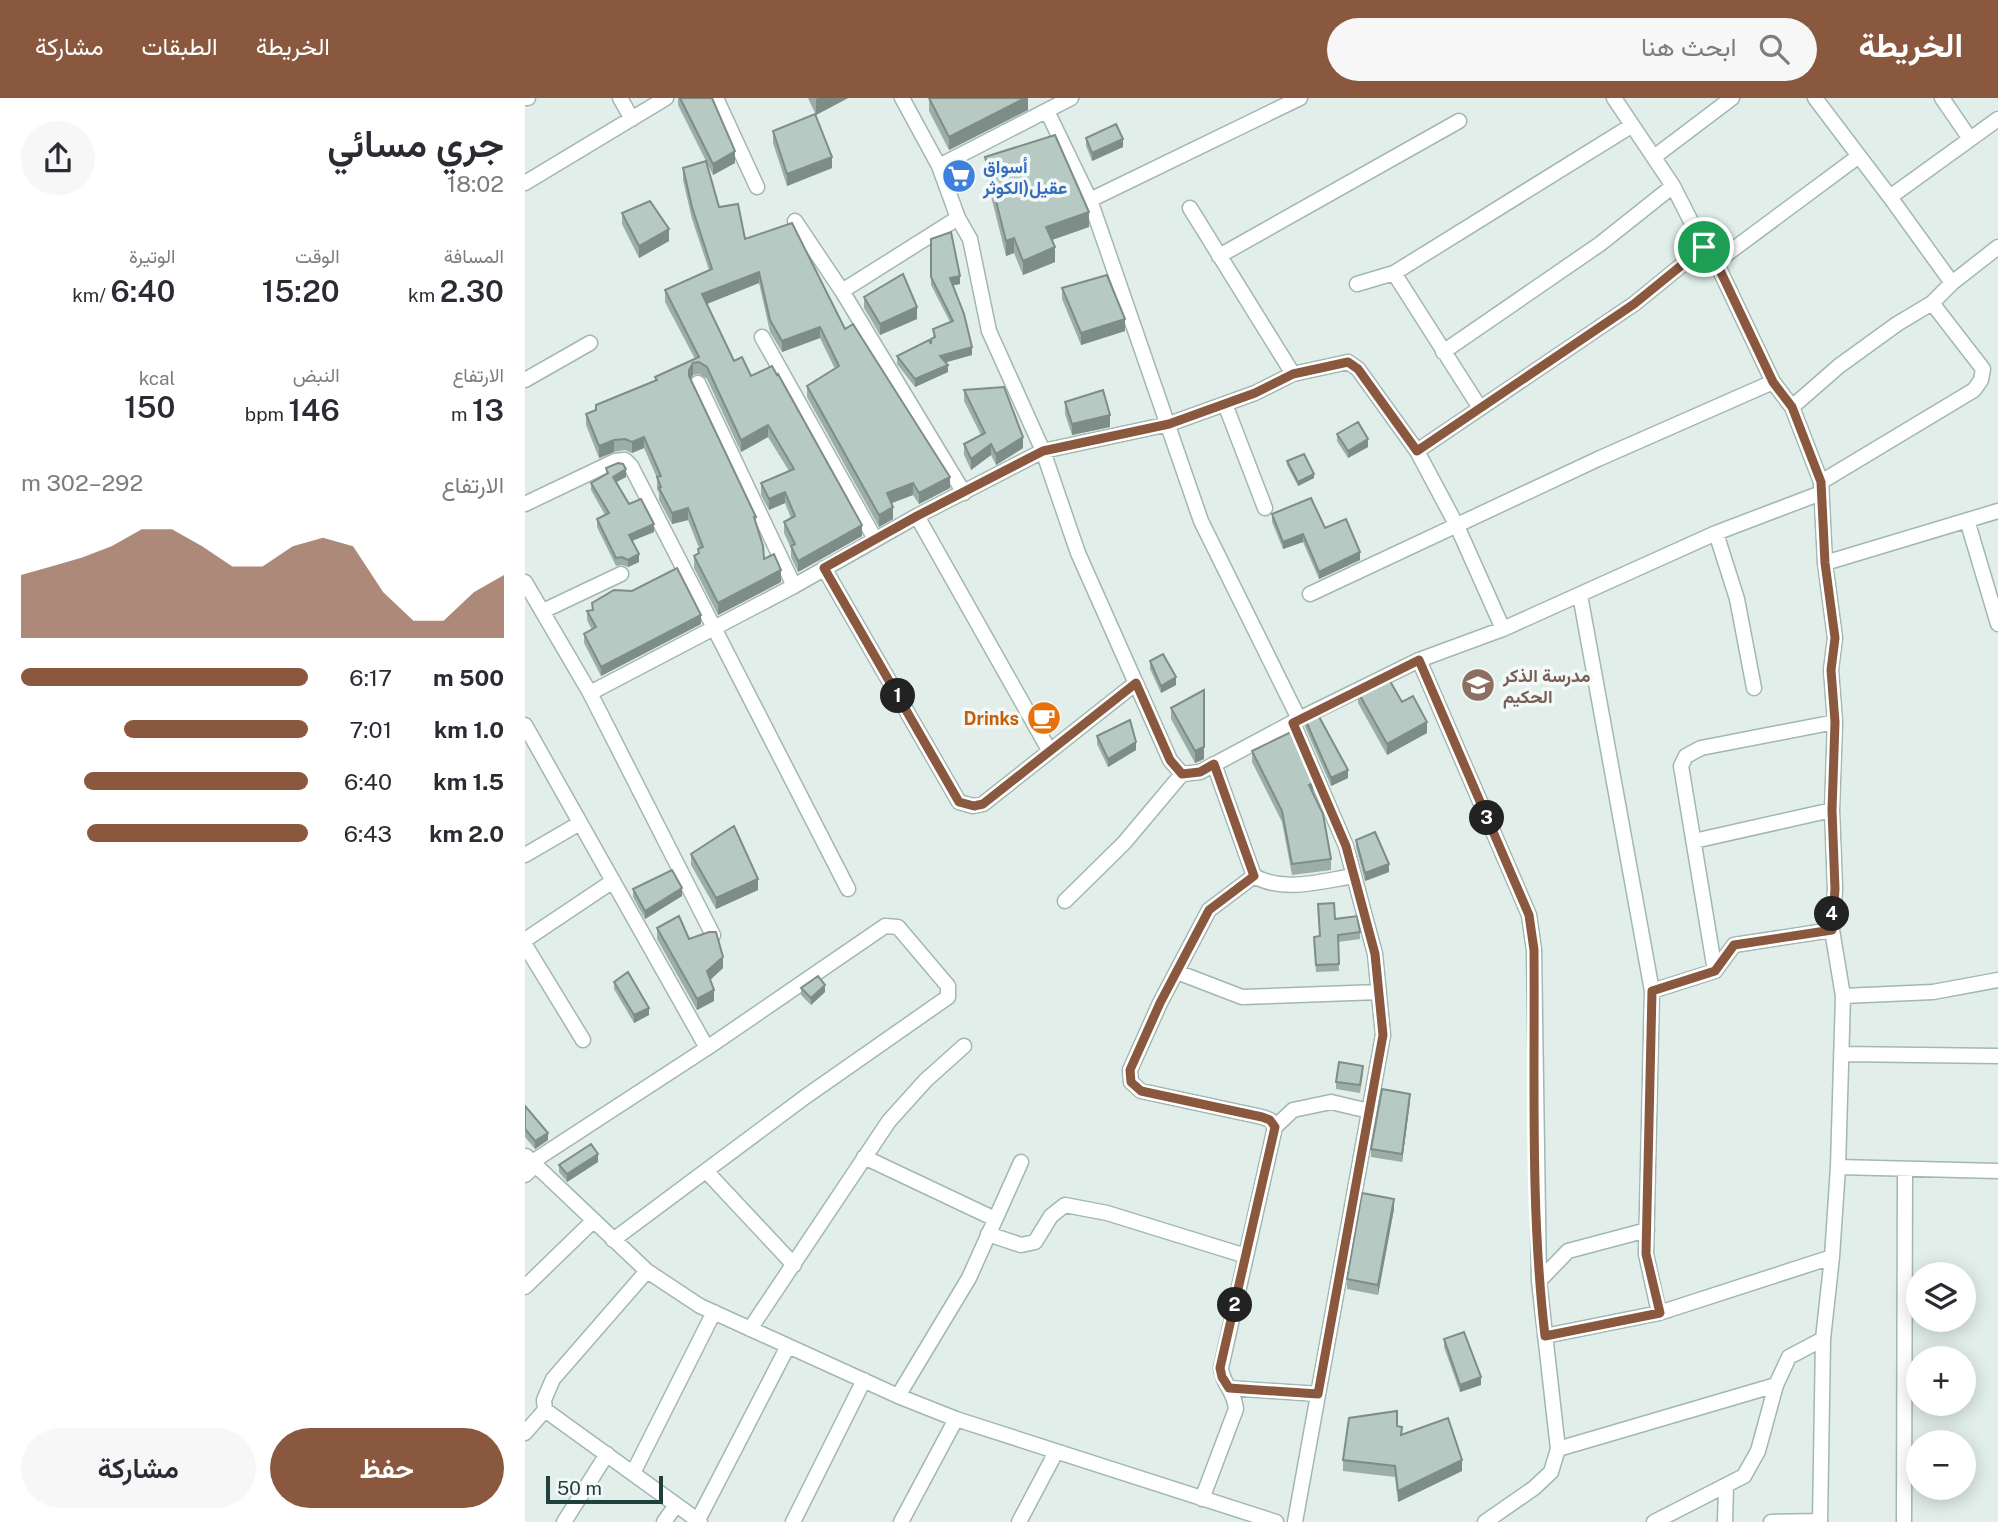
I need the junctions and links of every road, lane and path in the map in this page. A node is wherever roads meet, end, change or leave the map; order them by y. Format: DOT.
graph roads {
  1 [pos="620,98"];
  2 [pos="666,98"];
  3 [pos="716,98"];
  4 [pos="902,98"];
  5 [pos="1071,98"];
  6 [pos="1300,98"];
  7 [pos="1614,98"];
  8 [pos="1733,98"];
  9 [pos="1942,98"];
  10 [pos="1818,99"];
  11 [pos="1047,111"];
  12 [pos="632,119"];
  13 [pos="1998,119"];
  14 [pos="1459,121"];
  15 [pos="1631,126"];
  16 [pos="1970,139"];
  17 [pos="1859,156"];
  18 [pos="1654,157"];
  19 [pos="939,166"];
  20 [pos="525,183"];
  21 [pos="1673,186"];
  22 [pos="757,187"];
  23 [pos="1890,197"];
  24 [pos="1090,200"];
  25 [pos="1190,208"];
  26 [pos="958,218"];
  27 [pos="795,221"];
  28 [pos="1704,247"];
  29 [pos="1998,247"];
  30 [pos="1219,256"];
  31 [pos="1716,262"];
  32 [pos="1394,273"];
  33 [pos="1952,283"];
  34 [pos="1357,284"];
  35 [pos="842,291"];
  36 [pos="1932,303"];
  37 [pos="762,337"];
  38 [pos="590,342"];
  39 [pos="1443,352"];
  40 [pos="1293,374"];
  41 [pos="525,380"];
  42 [pos="1773,382"];
  43 [pos="698,383"];
  44 [pos="1225,404"];
  45 [pos="1792,407"];
  46 [pos="1480,408"];
  47 [pos="1169,424"];
  48 [pos="1043,451"];
  49 [pos="1417,451"];
  50 [pos="1821,487"];
  51 [pos="964,493"];
  52 [pos="525,504"];
  53 [pos="1265,508"];
  54 [pos="1998,511"];
  55 [pos="917,516"];
  56 [pos="1967,520"];
  57 [pos="1457,526"];
  58 [pos="1716,533"];
  59 [pos="875,539"];
  60 [pos="1825,563"];
  61 [pos="824,568"];
  62 [pos="621,574"];
  63 [pos="525,582"];
  64 [pos="794,586"];
  65 [pos="1310,594"];
  66 [pos="1580,595"];
  67 [pos="543,611"];
  68 [pos="1998,624"];
  69 [pos="714,627"];
  70 [pos="1503,629"];
  71 [pos="1419,660"];
  72 [pos="1136,683"];
  73 [pos="1754,688"];
  74 [pos="590,693"];
  75 [pos="1296,721"];
  76 [pos="1835,722"];
  77 [pos="525,725"];
  78 [pos="1049,750"];
  79 [pos="1214,764"];
  80 [pos="1182,774"];
  81 [pos="1832,810"];
  82 [pos="580,823"];
  83 [pos="1694,841"];
  84 [pos="525,855"];
  85 [pos="1254,876"];
  86 [pos="1354,876"];
  87 [pos="613,881"];
  88 [pos="848,889"];
  89 [pos="1065,901"];
  90 [pos="1832,930"];
  91 [pos="713,935"];
  92 [pos="525,942"];
  93 [pos="1715,971"];
  94 [pos="1177,972"];
  95 [pos="1998,980"];
  96 [pos="1652,991"];
  97 [pos="1379,992"];
  98 [pos="1843,996"];
  99 [pos="583,1040"];
  100 [pos="964,1046"];
  101 [pos="706,1048"];
  102 [pos="1841,1054"];
  103 [pos="1998,1056"];
  104 [pos="1369,1111"];
  105 [pos="1275,1127"];
  106 [pos="864,1157"];
  107 [pos="1021,1162"];
  108 [pos="529,1164"];
  109 [pos="1839,1167"];
  110 [pos="1905,1169"];
  111 [pos="1998,1171"];
  112 [pos="707,1172"];
  113 [pos="995,1219"];
  114 [pos="593,1221"];
  115 [pos="1647,1230"];
  116 [pos="988,1234"];
  117 [pos="614,1240"];
  118 [pos="1246,1256"];
  119 [pos="1832,1257"];
  120 [pos="794,1265"];
  121 [pos="647,1271"];
  122 [pos="1539,1281"];
  123 [pos="525,1287"];
  124 [pos="714,1312"];
  125 [pos="1660,1313"];
  126 [pos="750,1329"];
  127 [pos="1545,1336"];
  128 [pos="1823,1339"];
  129 [pos="788,1346"];
  130 [pos="864,1380"];
  131 [pos="1776,1385"];
  132 [pos="1229,1388"];
  133 [pos="1318,1394"];
  134 [pos="898,1396"];
  135 [pos="545,1410"];
  136 [pos="956,1419"];
  137 [pos="525,1433"];
  138 [pos="1558,1449"];
  139 [pos="1056,1452"];
  140 [pos="607,1454"];
  141 [pos="633,1473"];
  142 [pos="1726,1485"];
  143 [pos="1202,1499"];
  144 [pos="1685,1505"];
  145 [pos="676,1506"];
  146 [pos="1253,1519"];
  147 [pos="699,1521"];
  148 [pos="1820,1521"];
  149 [pos="564,1522"];
  150 [pos="664,1522"];
  151 [pos="793,1522"];
  152 [pos="901,1522"];
  153 [pos="1019,1522"];
  154 [pos="1276,1522"];
  155 [pos="1295,1522"];
  156 [pos="1485,1522"];
  157 [pos="1654,1522"];
  158 [pos="1684,1522"];
  159 [pos="1725,1522"];
  160 [pos="1771,1522"];
  161 [pos="1904,1522"];
  1 -- 12 [label="street"];
  2 -- 12 [label="street"];
  3 -- 22 [label="street"];
  4 -- 19 [label="street"];
  5 -- 11 [label="street"];
  6 -- 24 [label="street"];
  7 -- 15 [label="street"];
  8 -- 18 [label="street"];
  9 -- 16 [label="street"];
  10 -- 17 [label="street"];
  11 -- 19 [label="street"];
  11 -- 24 [label="street"];
  12 -- 20 [label="street"];
  13 -- 16 [label="street"];
  14 -- 30 [label="street"];
  15 -- 18 [label="street"];
  15 -- 32 [label="street"];
  16 -- 23 [label="street"];
  17 -- 23 [label="street"];
  17 -- 31 [label="street"];
  18 -- 21 [label="street"];
  19 -- 26 [label="street"];
  21 -- 28 [label="street"];
  21 -- 39 [label="street"];
  23 -- 33 [label="street"];
  24 -- 47 [label="street"];
  25 -- 30 [label="street"];
  26 -- 35 [label="street"];
  26 -- 48 [label="street"];
  27 -- 35 [label="street"];
  28 -- 31 [label="street"];
  28 -- 46 [label="street"];
  29 -- 33 [label="street"];
  30 -- 40 [label="street"];
  31 -- 42 [label="street"];
  32 -- 34 [label="street"];
  32 -- 39 [label="street"];
  33 -- 36 [label="street"];
  35 -- 51 [label="street"];
  36 -- 45 [label="street"];
  36 -- 50 [label="street"];
  37 -- 59 [label="street"];
  38 -- 41 [label="street"];
  39 -- 46 [label="street"];
  40 -- 44 [label="street"];
  40 -- 49 [label="street"];
  42 -- 45 [label="street"];
  42 -- 57 [label="street"];
  43 -- 64 [label="street"];
  44 -- 47 [label="street"];
  44 -- 53 [label="street"];
  45 -- 50 [label="street"];
  46 -- 49 [label="street"];
  47 -- 48 [label="street"];
  47 -- 75 [label="street"];
  48 -- 51 [label="street"];
  48 -- 72 [label="street"];
  49 -- 57 [label="street"];
  50 -- 58 [label="street"];
  50 -- 60 [label="street"];
  51 -- 55 [label="street"];
  52 -- 69 [label="street"];
  54 -- 56 [label="street"];
  55 -- 59 [label="street"];
  55 -- 78 [label="street"];
  56 -- 60 [label="street"];
  56 -- 68 [label="street"];
  57 -- 65 [label="street"];
  57 -- 70 [label="street"];
  58 -- 66 [label="street"];
  58 -- 73 [label="street"];
  59 -- 61 [label="street"];
  60 -- 76 [label="street"];
  61 -- 64 [label="street"];
  61 -- 78 [label="street"];
  62 -- 67 [label="street"];
  63 -- 67 [label="street"];
  64 -- 69 [label="street"];
  66 -- 70 [label="street"];
  66 -- 96 [label="street"];
  67 -- 74 [label="street"];
  69 -- 74 [label="street"];
  69 -- 88 [label="street"];
  70 -- 71 [label="street"];
  71 -- 75 [label="street"];
  71 -- 122 [label="street"];
  72 -- 78 [label="street"];
  72 -- 80 [label="street"];
  74 -- 91 [label="street"];
  75 -- 79 [label="street"];
  75 -- 86 [label="street"];
  76 -- 81 [label="street"];
  76 -- 83 [label="street"];
  77 -- 82 [label="street"];
  79 -- 80 [label="street"];
  79 -- 85 [label="street"];
  80 -- 89 [label="street"];
  81 -- 83 [label="street"];
  81 -- 90 [label="street"];
  82 -- 84 [label="street"];
  82 -- 87 [label="street"];
  83 -- 93 [label="street"];
  85 -- 86 [label="street"];
  85 -- 94 [label="street"];
  86 -- 97 [label="street"];
  87 -- 92 [label="street"];
  87 -- 101 [label="street"];
  90 -- 93 [label="street"];
  90 -- 98 [label="street"];
  92 -- 99 [label="street"];
  93 -- 96 [label="street"];
  94 -- 97 [label="street"];
  94 -- 105 [label="street"];
  95 -- 98 [label="street"];
  96 -- 115 [label="street"];
  97 -- 104 [label="street"];
  98 -- 102 [label="street"];
  100 -- 106 [label="street"];
  101 -- 108 [label="street"];
  101 -- 112 [label="street"];
  102 -- 103 [label="street"];
  102 -- 109 [label="street"];
  104 -- 105 [label="street"];
  104 -- 133 [label="street"];
  105 -- 118 [label="street"];
  106 -- 113 [label="street"];
  106 -- 120 [label="street"];
  107 -- 113 [label="street"];
  108 -- 114 [label="street"];
  109 -- 110 [label="street"];
  109 -- 119 [label="street"];
  110 -- 111 [label="street"];
  110 -- 161 [label="street"];
  112 -- 117 [label="street"];
  112 -- 120 [label="street"];
  113 -- 116 [label="street"];
  114 -- 117 [label="street"];
  114 -- 123 [label="street"];
  115 -- 122 [label="street"];
  115 -- 125 [label="street"];
  116 -- 118 [label="street"];
  116 -- 134 [label="street"];
  117 -- 121 [label="street"];
  118 -- 132 [label="street"];
  119 -- 125 [label="street"];
  119 -- 128 [label="street"];
  120 -- 126 [label="street"];
  121 -- 124 [label="street"];
  121 -- 135 [label="street"];
  122 -- 127 [label="street"];
  124 -- 126 [label="street"];
  124 -- 141 [label="street"];
  125 -- 127 [label="street"];
  126 -- 129 [label="street"];
  127 -- 138 [label="street"];
  128 -- 131 [label="street"];
  128 -- 148 [label="street"];
  129 -- 130 [label="street"];
  129 -- 147 [label="street"];
  130 -- 134 [label="street"];
  130 -- 151 [label="street"];
  131 -- 138 [label="street"];
  131 -- 142 [label="street"];
  132 -- 133 [label="street"];
  132 -- 143 [label="street"];
  133 -- 155 [label="street"];
  134 -- 136 [label="street"];
  135 -- 137 [label="street"];
  135 -- 140 [label="street"];
  136 -- 139 [label="street"];
  136 -- 152 [label="street"];
  138 -- 156 [label="street"];
  139 -- 143 [label="street"];
  139 -- 153 [label="street"];
  140 -- 141 [label="street"];
  140 -- 149 [label="street"];
  141 -- 145 [label="street"];
  142 -- 144 [label="street"];
  142 -- 159 [label="street"];
  143 -- 146 [label="street"];
  144 -- 157 [label="street"];
  144 -- 158 [label="street"];
  145 -- 147 [label="street"];
  145 -- 150 [label="street"];
  146 -- 154 [label="street"];
  148 -- 160 [label="street"];
}
